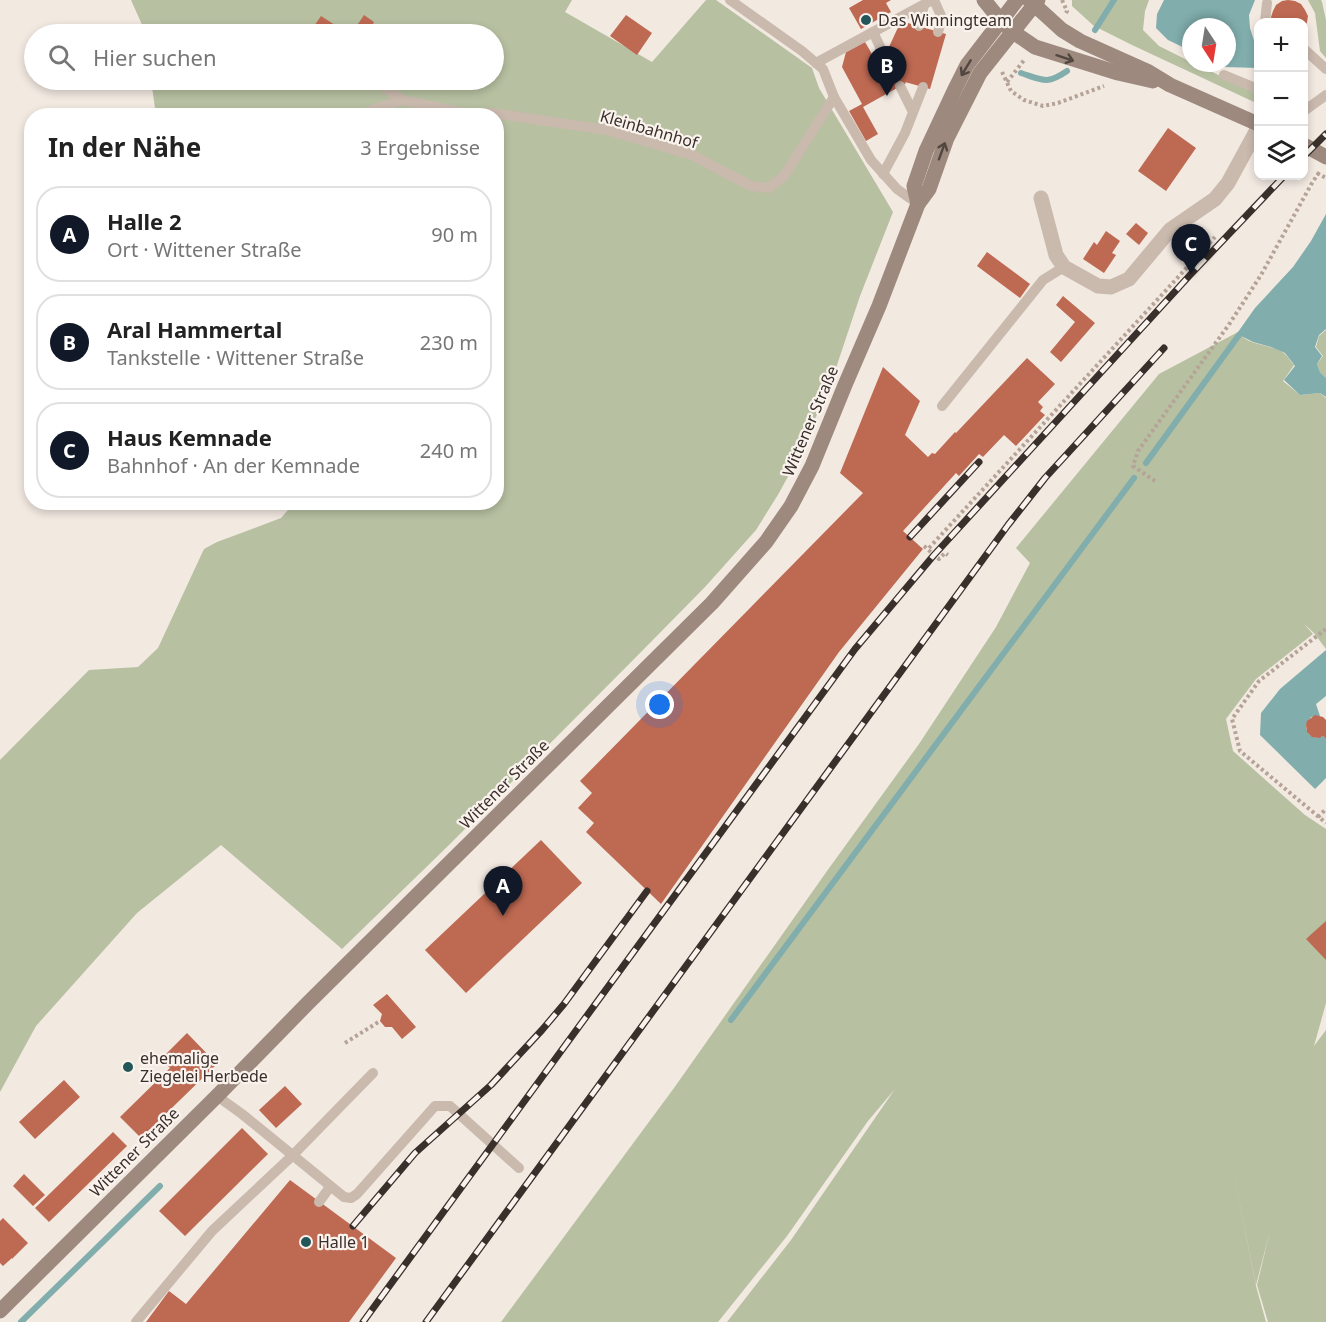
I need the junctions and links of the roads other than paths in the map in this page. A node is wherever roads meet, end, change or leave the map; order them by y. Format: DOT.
graph roads {
  1 [pos="730,0"];
  2 [pos="984,0"];
  3 [pos="1017,0"];
  4 [pos="930,2"];
  5 [pos="1034,2"];
  6 [pos="1267,3"];
  7 [pos="1265,18"];
  8 [pos="1001,21"];
  9 [pos="919,26"];
  10 [pos="873,32"];
  11 [pos="938,32"];
  12 [pos="1013,32"];
  13 [pos="1308,53"];
  14 [pos="885,57"];
  15 [pos="816,63"];
  16 [pos="1326,69"];
  17 [pos="1224,75"];
  18 [pos="1170,85"];
  19 [pos="904,87"];
  20 [pos="923,87"];
  21 [pos="1254,87"];
  22 [pos="388,90"];
  23 [pos="1326,95"];
  24 [pos="834,97"];
  25 [pos="402,100"];
  26 [pos="378,108"];
  27 [pos="440,108"];
  28 [pos="1308,108"];
  29 [pos="913,112"];
  30 [pos="504,115"];
  31 [pos="1254,124"];
  32 [pos="1254,134"];
  33 [pos="1308,149"];
  34 [pos="1323,163"];
  35 [pos="883,174"];
  36 [pos="1041,198"];
  37 [pos="918,204"];
  38 [pos="1064,267"];
  39 [pos="942,406"];
  40 [pos="373,1073"];
  41 [pos="217,1096"];
  42 [pos="292,1156"];
  43 [pos="519,1168"];
  44 [pos="330,1187"];
  45 [pos="319,1202"];
  46 [pos="0,1311"];
  47 [pos="136,1322"];
  1 -- 15 [label="lane"];
  2 -- 8 [label="main road"];
  3 -- 8 [label="main road, Wittener Straße"];
  4 -- 9 [label="lane"];
  4 -- 10 [label="lane"];
  4 -- 11 [label="lane"];
  5 -- 12 [label="main road, Wittener Straße"];
  5 -- 18 [label="main road"];
  6 -- 7 [label="lane"];
  8 -- 12 [label="main road"];
  8 -- 37 [label="main road, Wittener Straße, one-way"];
  10 -- 14 [label="lane"];
  10 -- 15 [label="lane"];
  12 -- 18 [label="main road, one-way"];
  37 -- 12 [label="main road, Wittener Straße, one-way"];
  13 -- 16 [label="lane"];
  15 -- 24 [label="lane"];
  17 -- 21 [label="lane"];
  18 -- 31 [label="main road"];
  19 -- 29 [label="lane"];
  20 -- 29 [label="lane"];
  22 -- 25 [label="lane, Kleinbahnhof"];
  23 -- 28 [label="lane"];
  24 -- 30 [label="lane, Kleinbahnhof"];
  24 -- 35 [label="lane"];
  25 -- 26 [label="lane"];
  25 -- 27 [label="lane, Kleinbahnhof"];
  29 -- 35 [label="lane"];
  32 -- 38 [label="street"];
  33 -- 34 [label="main road"];
  35 -- 37 [label="lane"];
  36 -- 38 [label="street"];
  37 -- 41 [label="main road, Wittener Straße"];
  38 -- 39 [label="lane"];
  40 -- 42 [label="lane"];
  41 -- 42 [label="lane"];
  41 -- 46 [label="main road, Wittener Straße"];
  42 -- 44 [label="lane"];
  42 -- 47 [label="lane"];
  43 -- 44 [label="lane"];
  44 -- 45 [label="lane"];
}
